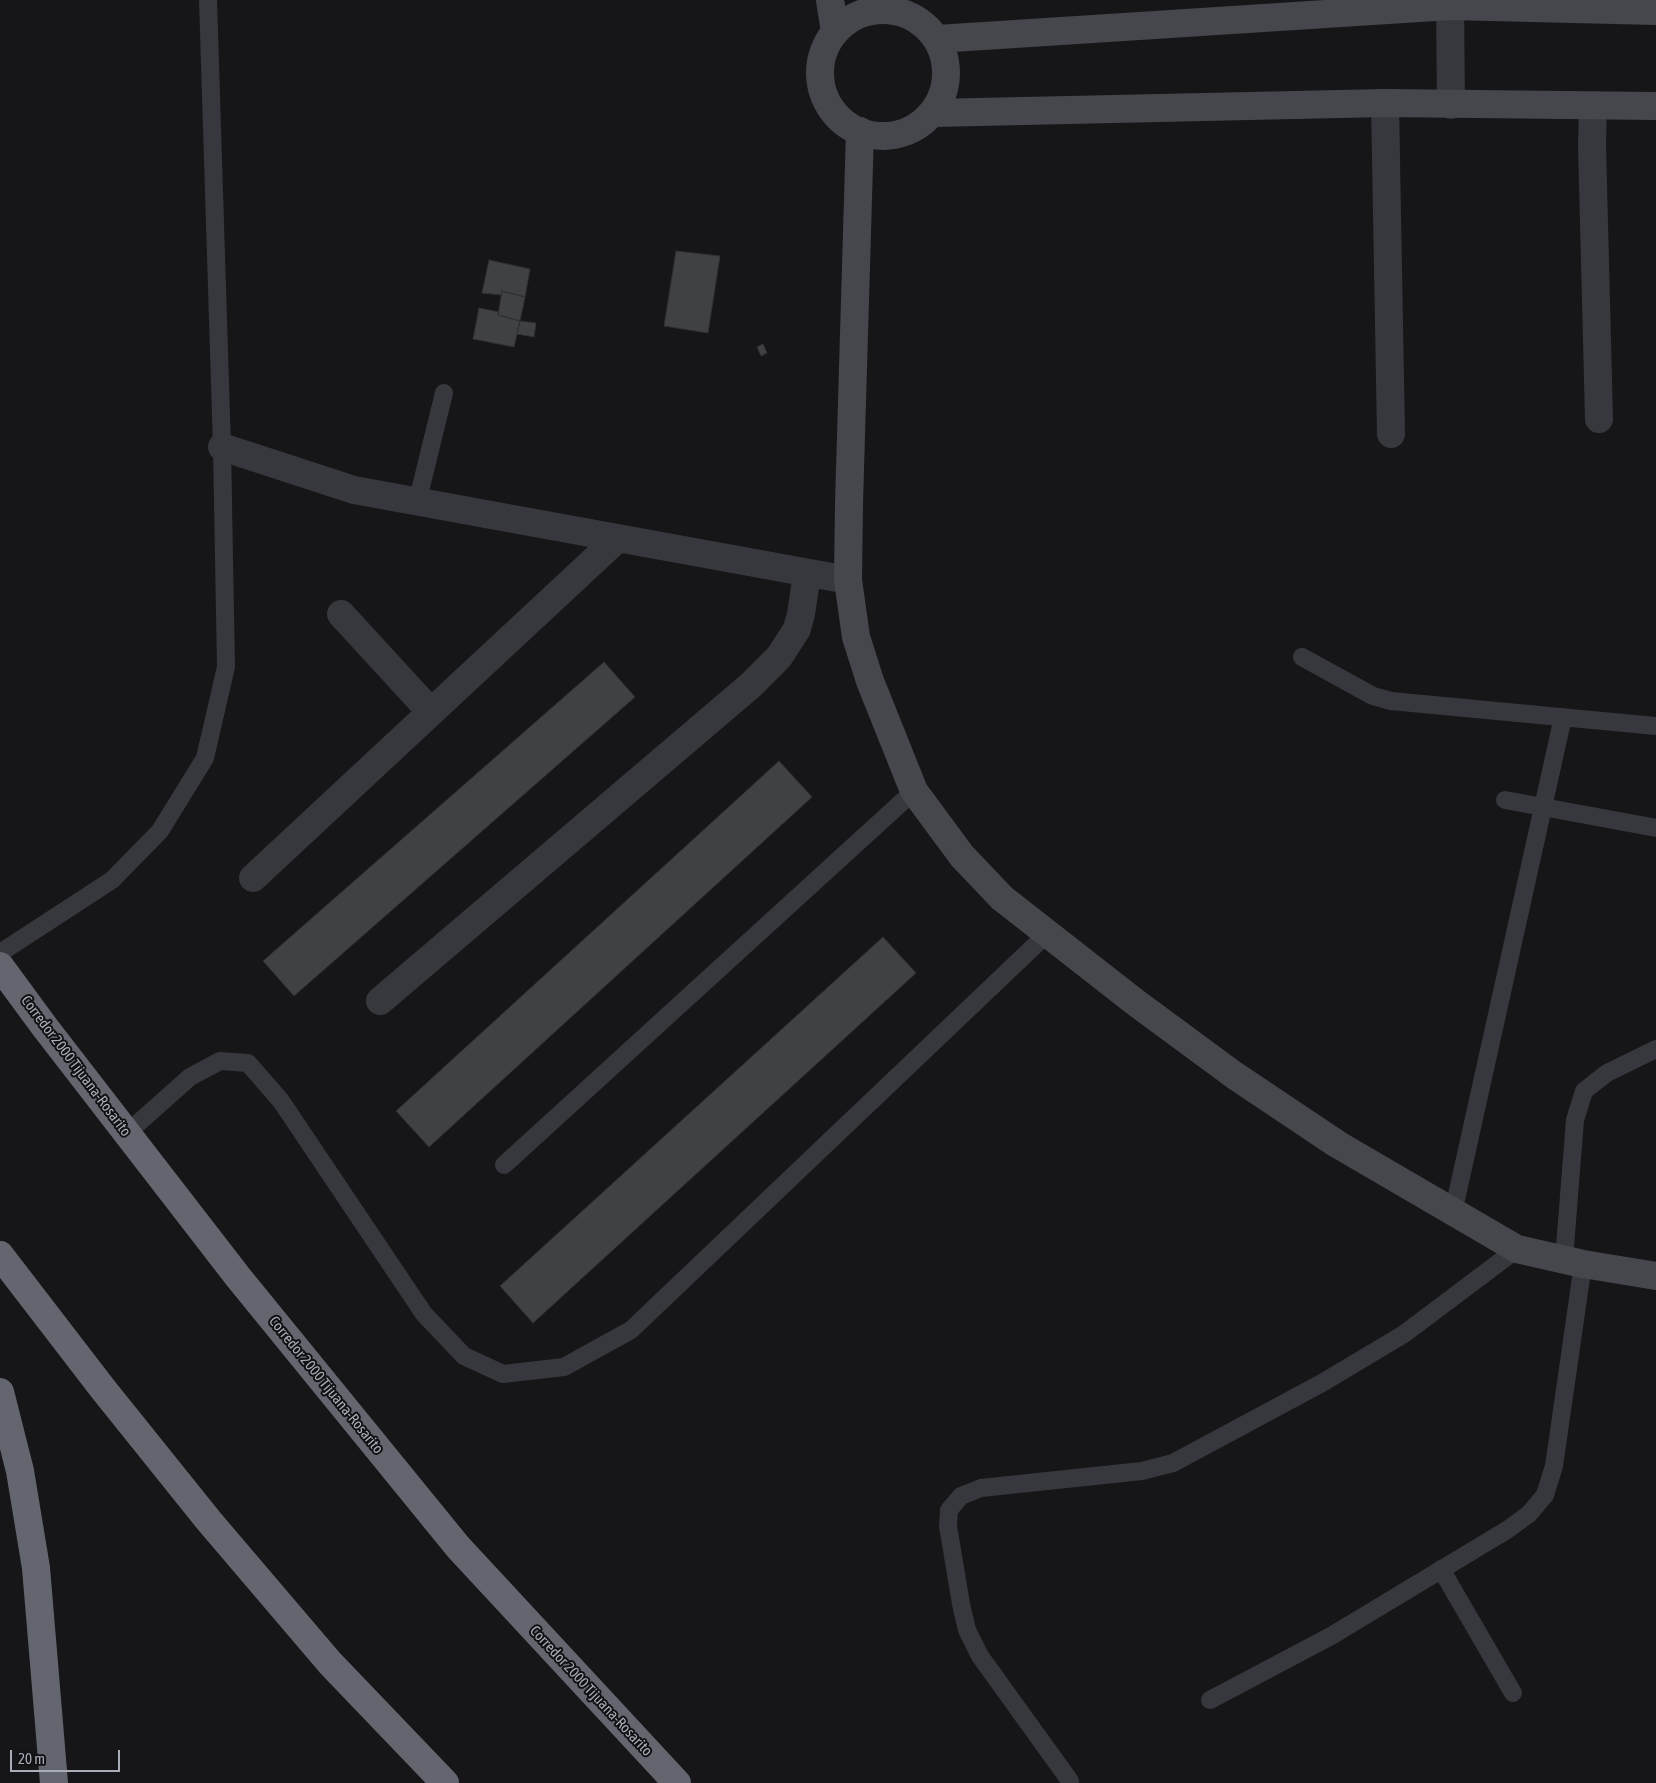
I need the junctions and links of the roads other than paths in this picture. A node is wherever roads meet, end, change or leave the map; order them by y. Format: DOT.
graph roads {
  1 [pos="208,0"];
  2 [pos="830,0"];
  3 [pos="1450,3"];
  4 [pos="905,7"];
  5 [pos="1656,11"];
  6 [pos="835,32"];
  7 [pos="937,39"];
  8 [pos="1385,103"];
  9 [pos="1451,105"];
  10 [pos="1593,106"];
  11 [pos="1656,106"];
  12 [pos="933,113"];
  13 [pos="860,132"];
  14 [pos="444,393"];
  15 [pos="1599,419"];
  16 [pos="1391,434"];
  17 [pos="222,447"];
  18 [pos="417,503"];
  19 [pos="617,539"];
  20 [pos="807,574"];
  21 [pos="848,580"];
  22 [pos="341,614"];
  23 [pos="1302,657"];
  24 [pos="431,712"];
  25 [pos="1563,717"];
  26 [pos="1656,726"];
  27 [pos="914,791"];
  28 [pos="1505,800"];
  29 [pos="1544,806"];
  30 [pos="1656,828"];
  31 [pos="253,878"];
  32 [pos="1048,933"];
  33 [pos="0,953"];
  34 [pos="0,966"];
  35 [pos="380,1001"];
  36 [pos="1656,1049"];
  37 [pos="127,1133"];
  38 [pos="504,1165"];
  39 [pos="1453,1212"];
  40 [pos="1517,1249"];
  41 [pos="0,1255"];
  42 [pos="1574,1262"];
  43 [pos="1656,1276"];
  44 [pos="0,1392"];
  45 [pos="1441,1569"];
  46 [pos="1513,1693"];
  47 [pos="1210,1700"];
  48 [pos="1070,1781"];
  49 [pos="54,1783"];
  50 [pos="445,1783"];
  51 [pos="677,1783"];
  1 -- 17 [label="lane"];
  2 -- 6 [label="street"];
  3 -- 5 [label="street"];
  3 -- 7 [label="street"];
  3 -- 9 [label="street"];
  4 -- 6 [label="street"];
  4 -- 7 [label="street"];
  6 -- 13 [label="street"];
  7 -- 12 [label="street"];
  8 -- 9 [label="street"];
  8 -- 12 [label="street"];
  8 -- 16 [label="street"];
  9 -- 10 [label="street"];
  10 -- 11 [label="street"];
  10 -- 15 [label="street"];
  12 -- 13 [label="street"];
  13 -- 21 [label="street"];
  14 -- 18 [label="lane"];
  17 -- 18 [label="street"];
  17 -- 33 [label="lane"];
  18 -- 19 [label="street"];
  19 -- 20 [label="street"];
  19 -- 24 [label="street"];
  20 -- 21 [label="street"];
  20 -- 35 [label="street"];
  21 -- 27 [label="street"];
  22 -- 24 [label="street"];
  23 -- 25 [label="lane"];
  24 -- 31 [label="street"];
  25 -- 26 [label="lane"];
  25 -- 29 [label="lane"];
  27 -- 32 [label="street"];
  27 -- 38 [label="lane"];
  28 -- 29 [label="lane"];
  29 -- 30 [label="lane"];
  29 -- 39 [label="lane"];
  32 -- 37 [label="lane"];
  32 -- 39 [label="street"];
  34 -- 37 [label="highway, Corredor 2000 Tijuana-Rosarito"];
  36 -- 42 [label="lane"];
  37 -- 51 [label="highway, Corredor 2000 Tijuana-Rosarito"];
  39 -- 40 [label="street"];
  40 -- 42 [label="street"];
  40 -- 48 [label="lane"];
  41 -- 50 [label="highway"];
  42 -- 43 [label="street"];
  42 -- 45 [label="lane"];
  44 -- 49 [label="highway"];
  45 -- 46 [label="lane"];
  45 -- 47 [label="lane"];
}
